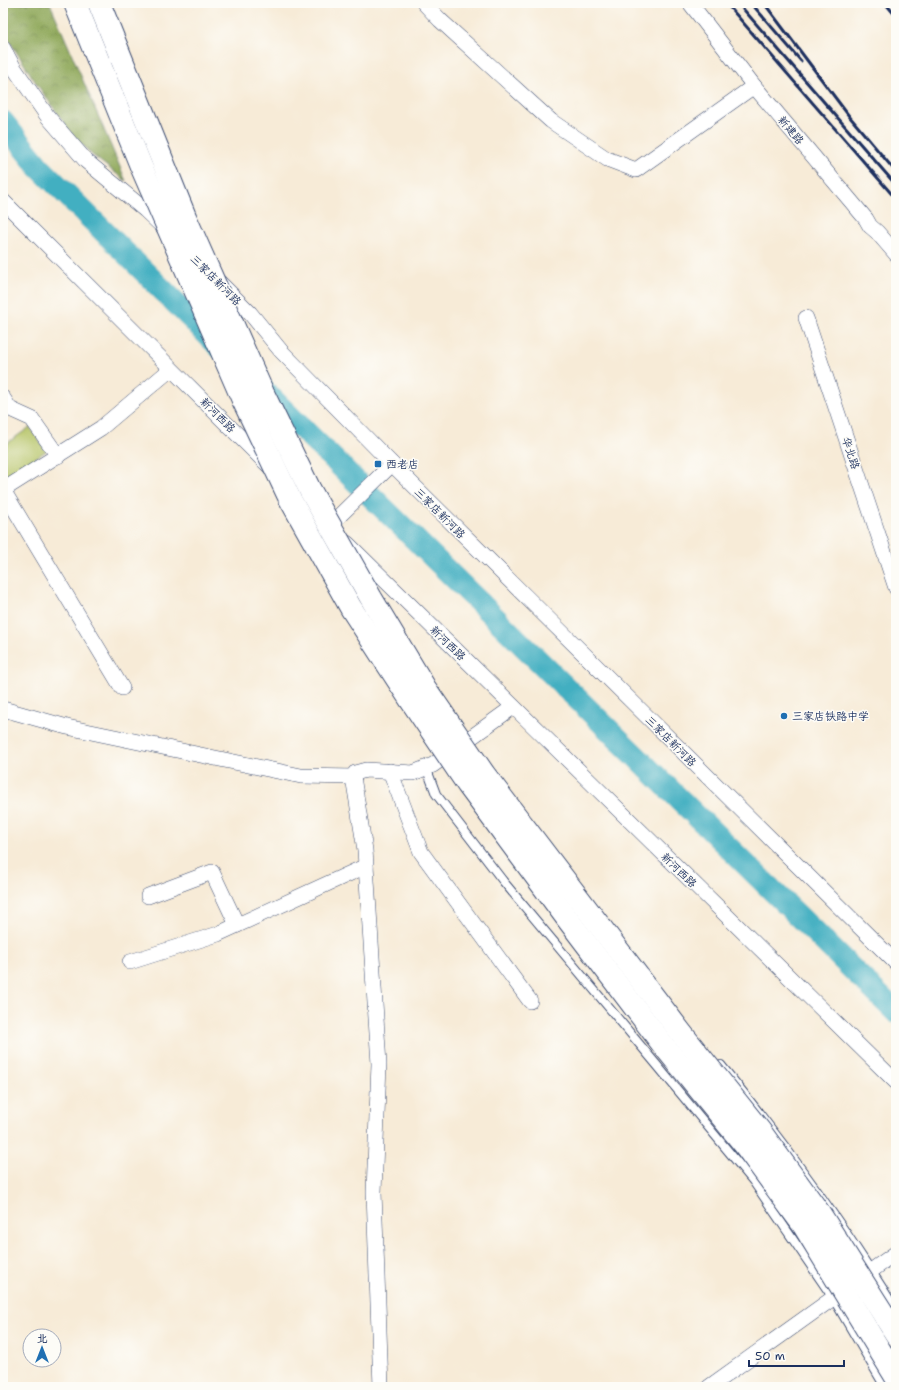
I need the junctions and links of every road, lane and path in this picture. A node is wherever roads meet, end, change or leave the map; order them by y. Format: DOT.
graph roads {
  1 [pos="75,3"];
  2 [pos="99,3"];
  3 [pos="424,3"];
  4 [pos="690,3"];
  5 [pos="3,48"];
  6 [pos="754,86"];
  7 [pos="6,210"];
  8 [pos="896,254"];
  9 [pos="806,318"];
  10 [pos="171,369"];
  11 [pos="3,398"];
  12 [pos="58,456"];
  13 [pos="392,464"];
  14 [pos="329,526"];
  15 [pos="896,588"];
  16 [pos="122,688"];
  17 [pos="513,706"];
  18 [pos="3,709"];
  19 [pos="466,741"];
  20 [pos="426,767"];
  21 [pos="390,771"];
  22 [pos="353,777"];
  23 [pos="366,866"];
  24 [pos="148,896"];
  25 [pos="237,925"];
  26 [pos="130,962"];
  27 [pos="896,963"];
  28 [pos="644,970"];
  29 [pos="530,1001"];
  30 [pos="717,1061"];
  31 [pos="896,1082"];
  32 [pos="896,1253"];
  33 [pos="872,1270"];
  34 [pos="833,1298"];
  35 [pos="896,1310"];
  36 [pos="896,1334"];
  37 [pos="896,1377"];
  38 [pos="381,1387"];
  39 [pos="708,1387"];
  40 [pos="886,1387"];
  1 -- 37 [label="highway, bridge"];
  2 -- 36 [label="highway, bridge"];
  3 -- 6 [label="street"];
  4 -- 6 [label="street, 新建路"];
  5 -- 13 [label="street, 三家店新河路"];
  6 -- 8 [label="street, 新建路"];
  7 -- 10 [label="street, 新河西路"];
  9 -- 15 [label="street, 华北路"];
  10 -- 12 [label="street"];
  10 -- 14 [label="street, 新河西路"];
  11 -- 12 [label="street"];
  12 -- 16 [label="street"];
  13 -- 14 [label="street"];
  13 -- 27 [label="street, 三家店新河路"];
  14 -- 17 [label="street, 新河西路"];
  17 -- 19 [label="street"];
  17 -- 31 [label="street, 新河西路"];
  18 -- 22 [label="street"];
  19 -- 20 [label="street"];
  19 -- 28 [label="lane"];
  20 -- 21 [label="street"];
  20 -- 34 [label="lane"];
  21 -- 22 [label="street"];
  21 -- 29 [label="street"];
  22 -- 23 [label="street"];
  23 -- 25 [label="street"];
  23 -- 38 [label="street"];
  24 -- 25 [label="street"];
  25 -- 26 [label="street"];
  30 -- 33 [label="lane"];
  32 -- 33 [label="street"];
  33 -- 34 [label="street"];
  33 -- 35 [label="lane"];
  34 -- 39 [label="street"];
  34 -- 40 [label="lane"];
}
